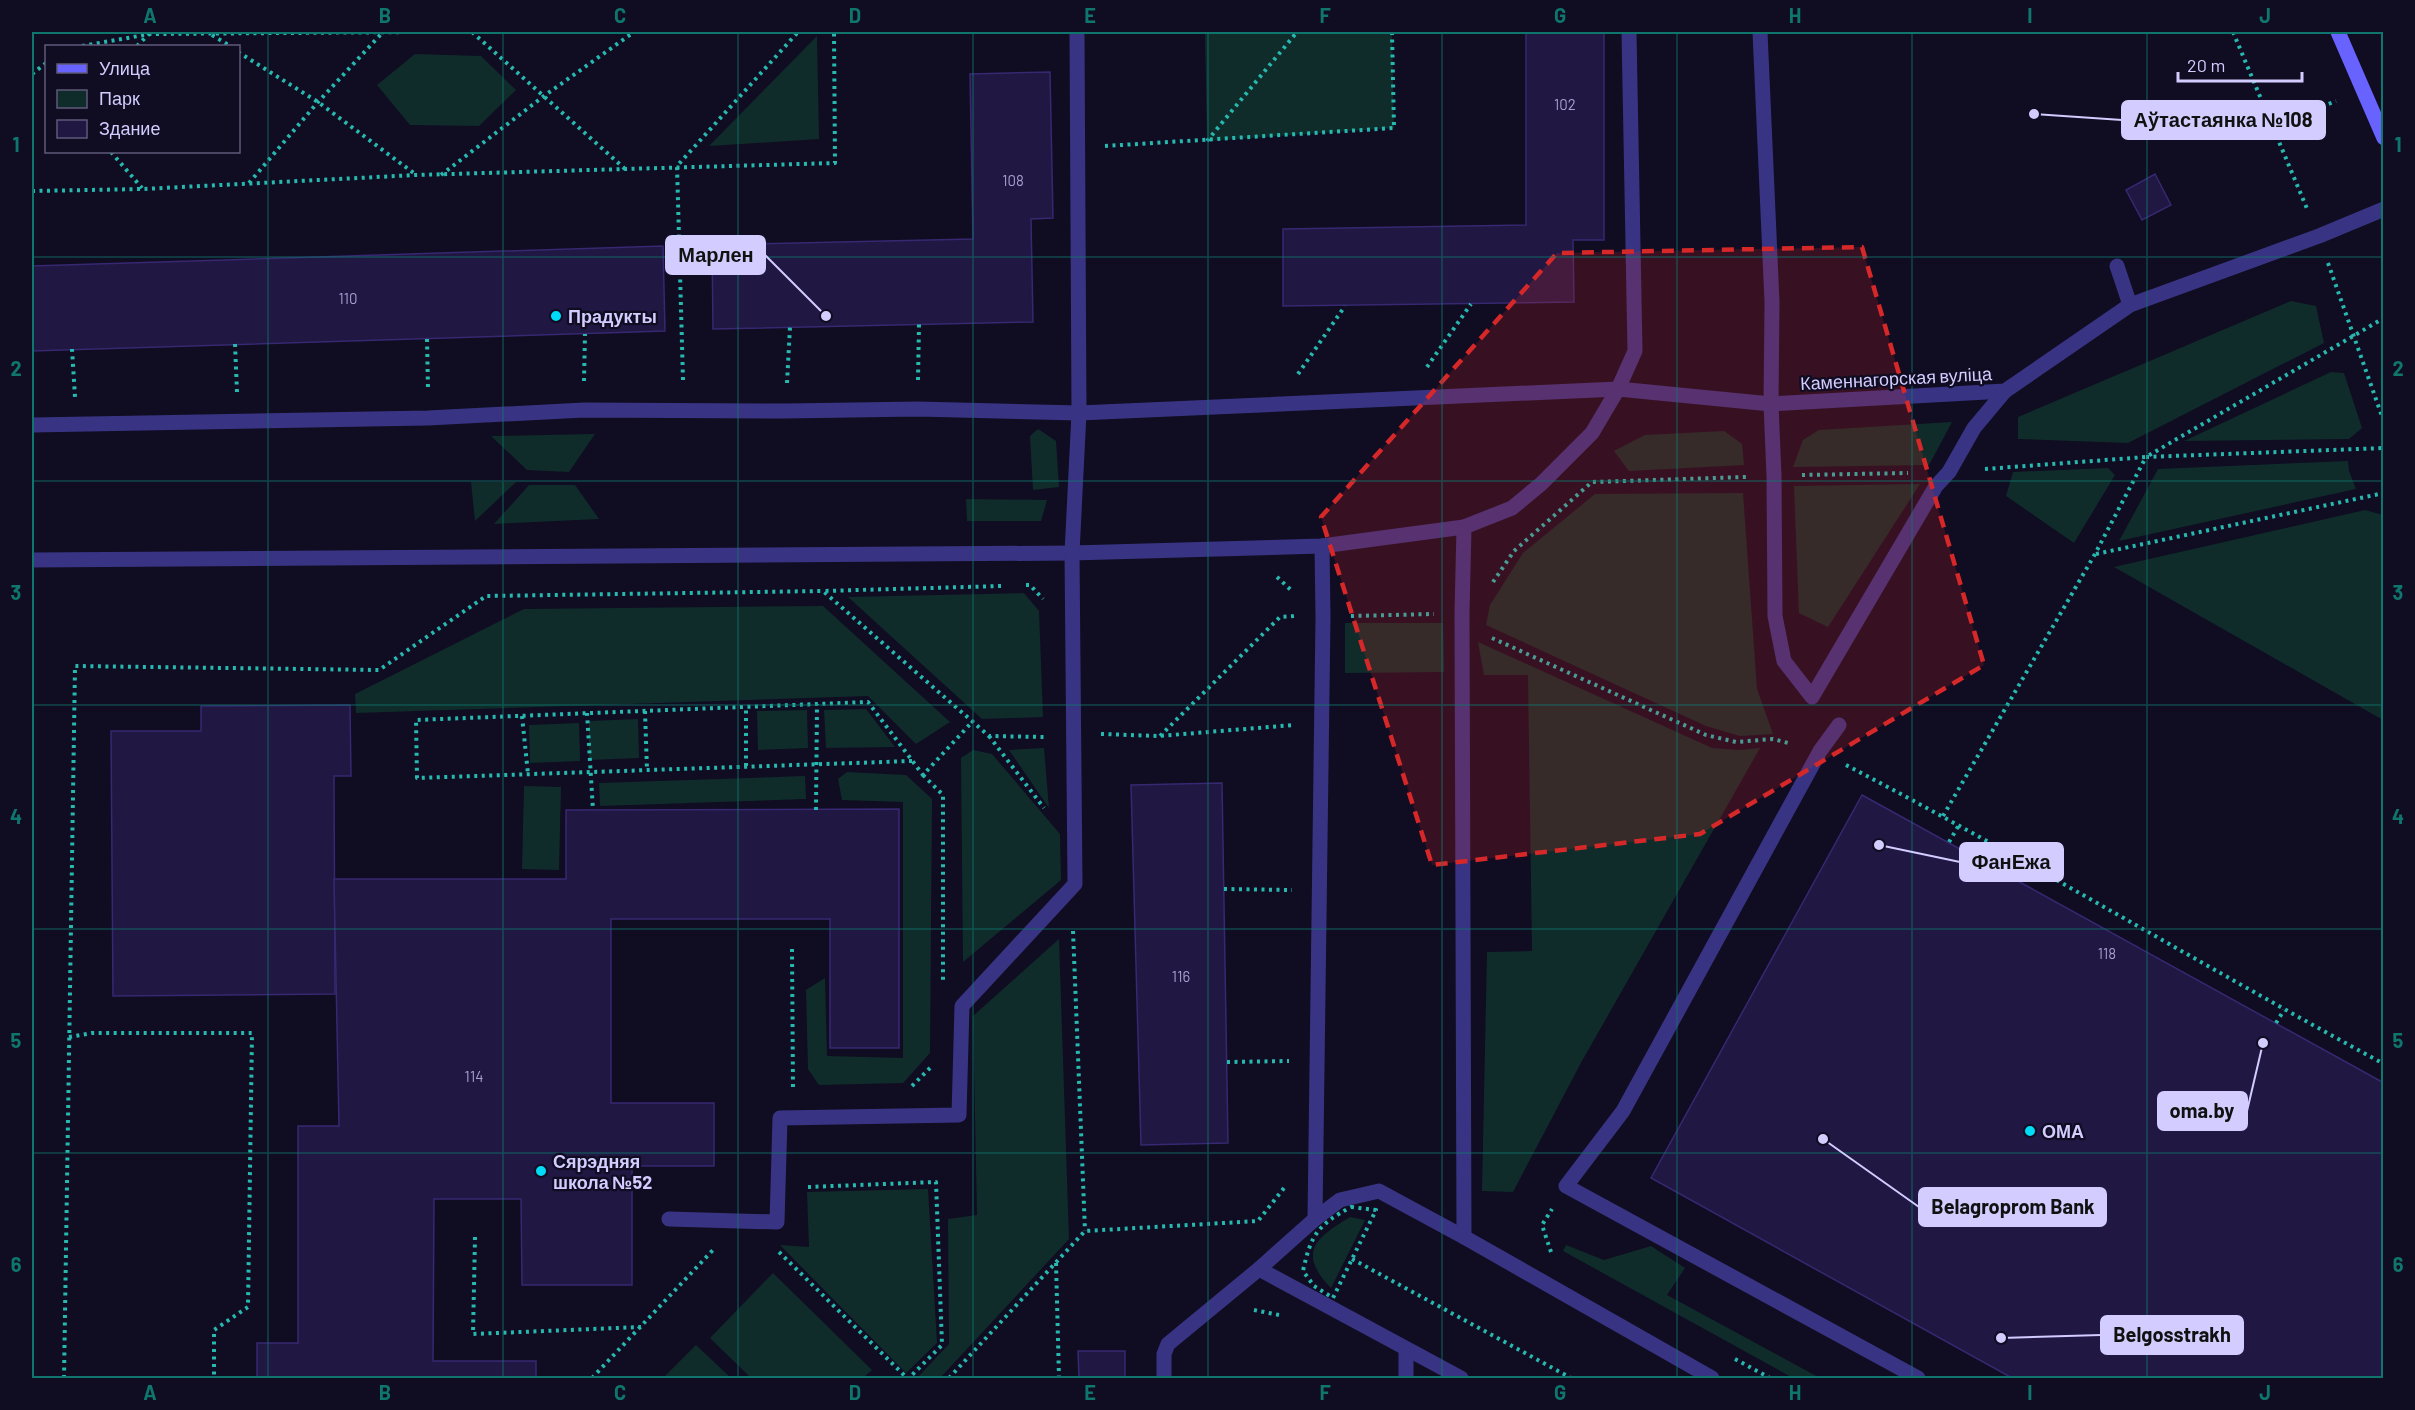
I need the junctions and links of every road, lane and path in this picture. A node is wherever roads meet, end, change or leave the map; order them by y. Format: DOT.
graph roads {
  1 [pos="420,32"];
  2 [pos="472,32"];
  3 [pos="634,32"];
  4 [pos="798,32"];
  5 [pos="834,32"];
  6 [pos="1077,32"];
  7 [pos="1297,32"];
  8 [pos="1392,32"];
  9 [pos="1629,32"];
  10 [pos="1760,32"];
  11 [pos="2338,32"];
  12 [pos="149,33"];
  13 [pos="382,33"];
  14 [pos="211,34"];
  15 [pos="87,45"];
  16 [pos="138,45"];
  17 [pos="228,45"];
  18 [pos="240,53"];
  19 [pos="45,64"];
  20 [pos="32,74"];
  21 [pos="2363,91"];
  22 [pos="544,96"];
  23 [pos="318,102"];
  24 [pos="2273,126"];
  25 [pos="2384,138"];
  26 [pos="1207,141"];
  27 [pos="1079,147"];
  28 [pos="112,153"];
  29 [pos="677,166"];
  30 [pos="626,170"];
  31 [pos="416,175"];
  32 [pos="440,176"];
  33 [pos="249,183"];
  34 [pos="143,189"];
  35 [pos="32,191"];
  36 [pos="2384,209"];
  37 [pos="2117,266"];
  38 [pos="1471,304"];
  39 [pos="2130,304"];
  40 [pos="1345,306"];
  41 [pos="919,324"];
  42 [pos="790,327"];
  43 [pos="585,333"];
  44 [pos="427,339"];
  45 [pos="235,344"];
  46 [pos="72,350"];
  47 [pos="1618,389"];
  48 [pos="2005,391"];
  49 [pos="1405,399"];
  50 [pos="1771,404"];
  51 [pos="1277,405"];
  52 [pos="918,409"];
  53 [pos="584,410"];
  54 [pos="684,410"];
  55 [pos="786,411"];
  56 [pos="1079,413"];
  57 [pos="428,418"];
  58 [pos="238,420"];
  59 [pos="76,422"];
  60 [pos="32,424"];
  61 [pos="2384,448"];
  62 [pos="1592,482"];
  63 [pos="2384,493"];
  64 [pos="1464,527"];
  65 [pos="1322,546"];
  66 [pos="1072,553"];
  67 [pos="2095,554"];
  68 [pos="32,560"];
  69 [pos="1265,576"];
  70 [pos="1018,585"];
  71 [pos="1007,586"];
  72 [pos="1490,586"];
  73 [pos="824,591"];
  74 [pos="1295,598"];
  75 [pos="1049,606"];
  76 [pos="1483,632"];
  77 [pos="817,704"];
  78 [pos="746,707"];
  79 [pos="645,711"];
  80 [pos="587,713"];
  81 [pos="522,716"];
  82 [pos="973,721"];
  83 [pos="1101,723"];
  84 [pos="1304,724"];
  85 [pos="1839,725"];
  86 [pos="1101,734"];
  87 [pos="989,735"];
  88 [pos="1074,735"];
  89 [pos="1820,751"];
  90 [pos="912,761"];
  91 [pos="816,764"];
  92 [pos="746,766"];
  93 [pos="647,770"];
  94 [pos="589,772"];
  95 [pos="528,774"];
  96 [pos="923,775"];
  97 [pos="593,810"];
  98 [pos="816,810"];
  99 [pos="1050,815"];
  100 [pos="1943,816"];
  101 [pos="1959,824"];
  102 [pos="1949,842"];
  103 [pos="1224,890"];
  104 [pos="1300,890"];
  105 [pos="1073,926"];
  106 [pos="792,949"];
  107 [pos="943,984"];
  108 [pos="2283,1010"];
  109 [pos="2276,1023"];
  110 [pos="69,1037"];
  111 [pos="1296,1061"];
  112 [pos="935,1062"];
  113 [pos="1227,1062"];
  114 [pos="2384,1064"];
  115 [pos="907,1091"];
  116 [pos="793,1095"];
  117 [pos="1287,1186"];
  118 [pos="1566,1186"];
  119 [pos="801,1187"];
  120 [pos="669,1219"];
  121 [pos="1315,1219"];
  122 [pos="1085,1231"];
  123 [pos="475,1237"];
  124 [pos="1464,1237"];
  125 [pos="719,1244"];
  126 [pos="777,1250"];
  127 [pos="1553,1258"];
  128 [pos="1353,1259"];
  129 [pos="1056,1263"];
  130 [pos="1259,1269"];
  131 [pos="1246,1309"];
  132 [pos="1281,1316"];
  133 [pos="641,1327"];
  134 [pos="1406,1349"];
  135 [pos="1729,1356"];
  136 [pos="64,1378"];
  137 [pos="214,1378"];
  138 [pos="592,1378"];
  139 [pos="908,1378"];
  140 [pos="949,1378"];
  141 [pos="1059,1378"];
  142 [pos="1164,1378"];
  143 [pos="1406,1378"];
  144 [pos="1461,1378"];
  145 [pos="1571,1378"];
  146 [pos="1712,1378"];
  147 [pos="1770,1378"];
  148 [pos="1918,1378"];
  1 -- 13 [label="path"];
  2 -- 22 [label="path"];
  3 -- 22 [label="path"];
  4 -- 29 [label="path"];
  5 -- 29 [label="path"];
  6 -- 27 [label="lane"];
  7 -- 26 [label="path"];
  8 -- 26 [label="path"];
  9 -- 47 [label="lane"];
  10 -- 50 [label="lane"];
  11 -- 21 [label="main road"];
  12 -- 14 [label="path"];
  12 -- 15 [label="path"];
  12 -- 16 [label="path"];
  13 -- 14 [label="path"];
  13 -- 23 [label="path"];
  14 -- 17 [label="path"];
  18 -- 23 [label="path"];
  19 -- 20 [label="path"];
  21 -- 24 [label="path"];
  21 -- 25 [label="main road"];
  22 -- 30 [label="path"];
  22 -- 32 [label="path"];
  23 -- 31 [label="path"];
  23 -- 33 [label="path"];
  26 -- 27 [label="path"];
  27 -- 56 [label="lane"];
  28 -- 34 [label="path"];
  29 -- 30 [label="path"];
  29 -- 54 [label="path"];
  30 -- 32 [label="path"];
  31 -- 32 [label="path"];
  31 -- 33 [label="path"];
  33 -- 34 [label="path"];
  34 -- 35 [label="path"];
  36 -- 39 [label="lane, Каменнагорская вуліца"];
  37 -- 39 [label="lane"];
  38 -- 49 [label="path"];
  39 -- 48 [label="lane, Каменнагорская вуліца"];
  40 -- 51 [label="path"];
  41 -- 52 [label="path"];
  42 -- 55 [label="path"];
  43 -- 53 [label="path"];
  44 -- 57 [label="path"];
  45 -- 58 [label="path"];
  46 -- 59 [label="path"];
  47 -- 49 [label="lane, Каменнагорская вуліца"];
  47 -- 50 [label="lane, Каменнагорская вуліца"];
  47 -- 64 [label="lane"];
  48 -- 50 [label="lane, Каменнагорская вуліца"];
  48 -- 50 [label="lane"];
  49 -- 51 [label="lane, Каменнагорская вуліца"];
  51 -- 56 [label="lane, Каменнагорская вуліца"];
  52 -- 55 [label="lane, Каменнагорская вуліца"];
  52 -- 56 [label="lane, Каменнагорская вуліца"];
  53 -- 54 [label="lane, Каменнагорская вуліца"];
  53 -- 57 [label="lane, Каменнагорская вуліца"];
  54 -- 55 [label="lane, Каменнагорская вуліца"];
  56 -- 66 [label="lane"];
  57 -- 58 [label="lane, Каменнагорская вуліца"];
  58 -- 59 [label="lane, Каменнагорская вуліца"];
  59 -- 60 [label="lane, Каменнагорская вуліца"];
  61 -- 67 [label="path"];
  62 -- 72 [label="path"];
  63 -- 67 [label="path"];
  64 -- 65 [label="lane"];
  64 -- 124 [label="lane"];
  65 -- 66 [label="lane"];
  65 -- 121 [label="lane"];
  66 -- 68 [label="lane"];
  66 -- 88 [label="lane"];
  67 -- 100 [label="path"];
  69 -- 74 [label="path"];
  70 -- 75 [label="path"];
  71 -- 73 [label="path"];
  73 -- 82 [label="path"];
  73 -- 110 [label="path"];
  76 -- 89 [label="path"];
  77 -- 78 [label="path"];
  77 -- 90 [label="path"];
  77 -- 91 [label="path"];
  78 -- 79 [label="path"];
  78 -- 92 [label="path"];
  79 -- 80 [label="path"];
  79 -- 93 [label="path"];
  80 -- 81 [label="path"];
  80 -- 94 [label="path"];
  81 -- 95 [label="path"];
  81 -- 95 [label="path"];
  82 -- 87 [label="path"];
  82 -- 96 [label="path"];
  83 -- 86 [label="path"];
  84 -- 86 [label="path"];
  85 -- 89 [label="lane"];
  86 -- 88 [label="path"];
  87 -- 88 [label="path"];
  87 -- 99 [label="path"];
  88 -- 120 [label="lane"];
  89 -- 100 [label="path"];
  89 -- 118 [label="lane"];
  90 -- 91 [label="path"];
  90 -- 96 [label="path"];
  91 -- 92 [label="path"];
  91 -- 98 [label="path"];
  92 -- 93 [label="path"];
  93 -- 94 [label="path"];
  94 -- 95 [label="path"];
  94 -- 97 [label="path"];
  96 -- 107 [label="path"];
  100 -- 101 [label="path"];
  101 -- 102 [label="path"];
  101 -- 108 [label="path"];
  103 -- 104 [label="path"];
  105 -- 122 [label="path"];
  106 -- 116 [label="path"];
  108 -- 109 [label="path"];
  108 -- 114 [label="path"];
  110 -- 136 [label="path"];
  110 -- 137 [label="path"];
  111 -- 113 [label="path"];
  112 -- 115 [label="path"];
  117 -- 122 [label="path"];
  118 -- 127 [label="path"];
  118 -- 148 [label="lane"];
  119 -- 139 [label="path"];
  121 -- 124 [label="lane"];
  121 -- 130 [label="lane"];
  122 -- 129 [label="path"];
  123 -- 133 [label="path"];
  124 -- 146 [label="lane"];
  125 -- 133 [label="path"];
  126 -- 139 [label="path"];
  128 -- 128 [label="path"];
  128 -- 145 [label="path"];
  129 -- 140 [label="path"];
  129 -- 141 [label="path"];
  130 -- 134 [label="lane"];
  130 -- 142 [label="lane"];
  131 -- 132 [label="path"];
  133 -- 138 [label="path"];
  134 -- 143 [label="lane"];
  134 -- 144 [label="lane"];
  135 -- 147 [label="path"];
}
